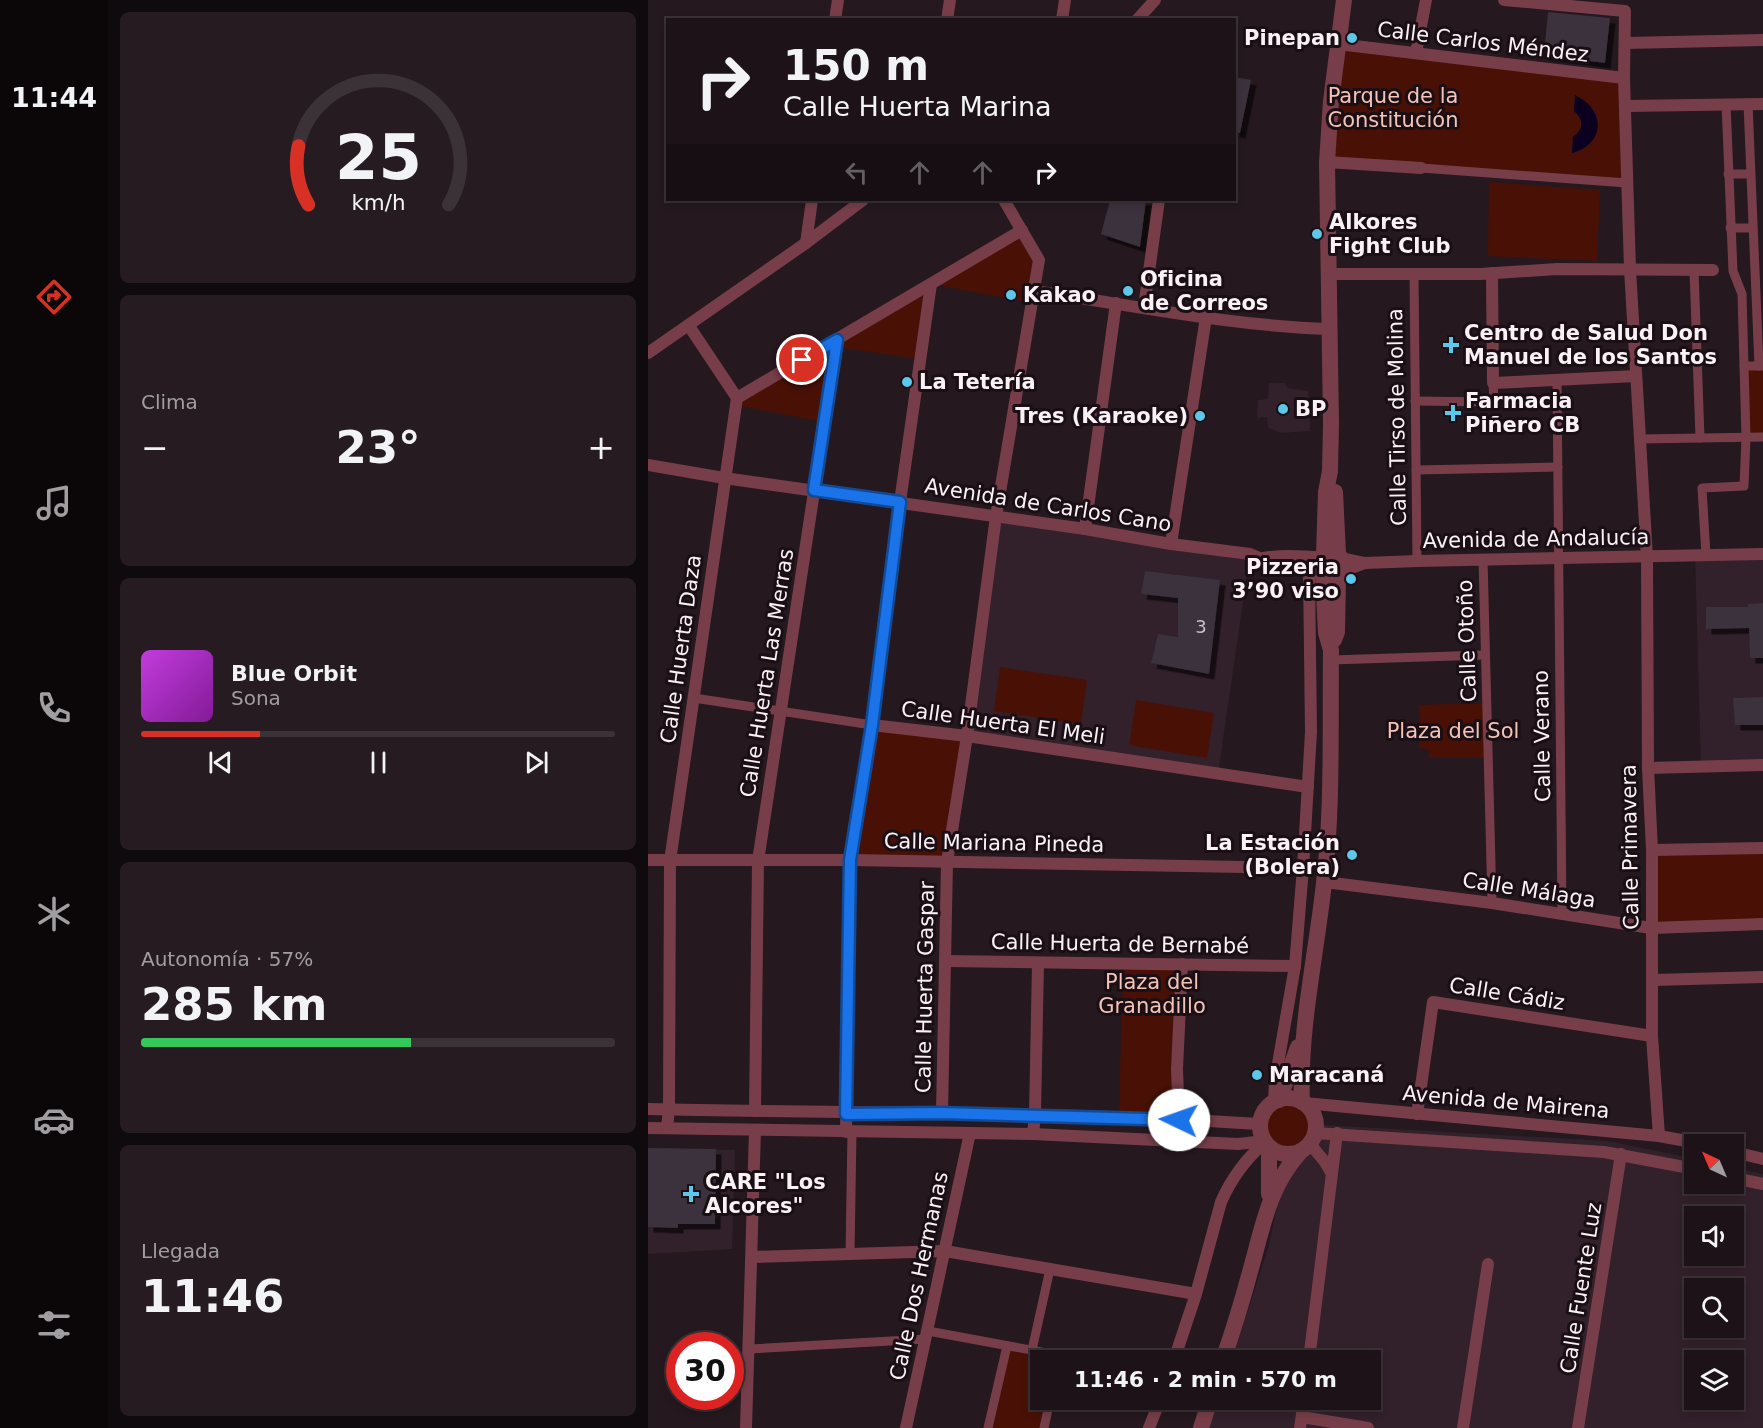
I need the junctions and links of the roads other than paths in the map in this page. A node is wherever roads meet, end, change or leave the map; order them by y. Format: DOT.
graph roads {
  1 [pos="838,0"];
  2 [pos="950,0"];
  3 [pos="1065,0"];
  4 [pos="1155,0"];
  5 [pos="1344,0"];
  6 [pos="1426,0"];
  7 [pos="1504,0"];
  8 [pos="836,18"];
  9 [pos="947,18"];
  10 [pos="1062,18"];
  11 [pos="1139,18"];
  12 [pos="1763,39"];
  13 [pos="1625,42"];
  14 [pos="1338,44"];
  15 [pos="1416,53"];
  16 [pos="1624,78"];
  17 [pos="1726,104"];
  18 [pos="1748,104"];
  19 [pos="1763,104"];
  20 [pos="1625,106"];
  21 [pos="1328,162"];
  22 [pos="1421,168"];
  23 [pos="1728,174"];
  24 [pos="1750,174"];
  25 [pos="1627,183"];
  26 [pos="812,201"];
  27 [pos="862,201"];
  28 [pos="1005,201"];
  29 [pos="1159,201"];
  30 [pos="1730,228"];
  31 [pos="1752,228"];
  32 [pos="1022,230"];
  33 [pos="806,243"];
  34 [pos="1630,269"];
  35 [pos="1694,270"];
  36 [pos="1713,270"];
  37 [pos="1733,271"];
  38 [pos="1492,273"];
  39 [pos="1330,274"];
  40 [pos="1414,274"];
  41 [pos="931,284"];
  42 [pos="1034,291"];
  43 [pos="1742,294"];
  44 [pos="1759,294"];
  45 [pos="1116,303"];
  46 [pos="1144,307"];
  47 [pos="1206,317"];
  48 [pos="689,326"];
  49 [pos="1330,329"];
  50 [pos="837,340"];
  51 [pos="648,353"];
  52 [pos="1744,366"];
  53 [pos="1761,366"];
  54 [pos="1636,376"];
  55 [pos="1557,380"];
  56 [pos="1493,383"];
  57 [pos="737,398"];
  58 [pos="1415,401"];
  59 [pos="1763,437"];
  60 [pos="1700,438"];
  61 [pos="1746,438"];
  62 [pos="1639,439"];
  63 [pos="648,465"];
  64 [pos="1558,467"];
  65 [pos="1416,470"];
  66 [pos="724,478"];
  67 [pos="814,490"];
  68 [pos="900,502"];
  69 [pos="996,516"];
  70 [pos="1085,529"];
  71 [pos="1171,544"];
  72 [pos="1763,554"];
  73 [pos="1706,555"];
  74 [pos="1558,556"];
  75 [pos="1263,558"];
  76 [pos="1483,558"];
  77 [pos="1647,558"];
  78 [pos="1417,561"];
  79 [pos="1328,565"];
  80 [pos="1331,655"];
  81 [pos="1485,655"];
  82 [pos="694,698"];
  83 [pos="781,711"];
  84 [pos="872,725"];
  85 [pos="967,736"];
  86 [pos="1763,765"];
  87 [pos="1648,768"];
  88 [pos="1308,787"];
  89 [pos="1763,848"];
  90 [pos="1652,850"];
  91 [pos="648,860"];
  92 [pos="850,860"];
  93 [pos="670,861"];
  94 [pos="758,861"];
  95 [pos="947,862"];
  96 [pos="1303,868"];
  97 [pos="1325,882"];
  98 [pos="1492,903"];
  99 [pos="1562,915"];
  100 [pos="1763,924"];
  101 [pos="1652,928"];
  102 [pos="946,961"];
  103 [pos="1038,963"];
  104 [pos="1182,964"];
  105 [pos="1295,966"];
  106 [pos="1763,977"];
  107 [pos="1653,980"];
  108 [pos="1306,1026"];
  109 [pos="1652,1036"];
  110 [pos="1276,1101"];
  111 [pos="1303,1102"];
  112 [pos="648,1109"];
  113 [pos="669,1109"];
  114 [pos="755,1111"];
  115 [pos="942,1113"];
  116 [pos="846,1114"];
  117 [pos="1417,1114"];
  118 [pos="1035,1115"];
  119 [pos="1179,1120"];
  120 [pos="1260,1124"];
  121 [pos="648,1128"];
  122 [pos="667,1128"];
  123 [pos="755,1130"];
  124 [pos="849,1132"];
  125 [pos="970,1132"];
  126 [pos="1337,1133"];
  127 [pos="1034,1134"];
  128 [pos="1659,1136"];
  129 [pos="1684,1141"];
  130 [pos="1309,1142"];
  131 [pos="1267,1143"];
  132 [pos="1621,1154"];
  133 [pos="1744,1154"];
  134 [pos="1763,1159"];
  135 [pos="1684,1167"];
  136 [pos="1332,1175"];
  137 [pos="1744,1180"];
  138 [pos="1763,1184"];
  139 [pos="1269,1203"];
  140 [pos="945,1251"];
  141 [pos="850,1254"];
  142 [pos="752,1257"];
  143 [pos="1488,1264"];
  144 [pos="1050,1269"];
  145 [pos="1196,1294"];
  146 [pos="927,1335"];
  147 [pos="1007,1346"];
  148 [pos="749,1349"];
  149 [pos="1032,1350"];
  150 [pos="1177,1350"];
  151 [pos="1226,1350"];
  152 [pos="1310,1350"];
  153 [pos="1048,1410"];
  154 [pos="1156,1410"];
  155 [pos="1207,1410"];
  156 [pos="1301,1422"];
  157 [pos="746,1428"];
  158 [pos="906,1428"];
  159 [pos="988,1428"];
  160 [pos="1044,1428"];
  161 [pos="1149,1428"];
  162 [pos="1201,1428"];
  163 [pos="1368,1428"];
  164 [pos="1463,1428"];
  165 [pos="1578,1428"];
  1 -- 8 [label="street"];
  2 -- 9 [label="street"];
  3 -- 10 [label="street"];
  4 -- 11 [label="street"];
  5 -- 14 [label="street"];
  6 -- 15 [label="street"];
  7 -- 13 [label="street"];
  12 -- 13 [label="street"];
  13 -- 16 [label="street"];
  14 -- 15 [label="street, Calle Carlos Méndez"];
  14 -- 21 [label="street"];
  15 -- 16 [label="street, Calle Carlos Méndez"];
  16 -- 20 [label="street"];
  17 -- 18 [label="street"];
  17 -- 20 [label="street"];
  17 -- 23 [label="street"];
  18 -- 19 [label="street"];
  18 -- 24 [label="street"];
  20 -- 25 [label="street"];
  21 -- 22 [label="street"];
  21 -- 39 [label="street"];
  22 -- 25 [label="street"];
  23 -- 24 [label="street"];
  23 -- 30 [label="street"];
  24 -- 31 [label="street"];
  25 -- 34 [label="street"];
  26 -- 33 [label="street"];
  27 -- 33 [label="street"];
  28 -- 32 [label="street, Calle Huerta Gaspar"];
  29 -- 46 [label="street"];
  30 -- 31 [label="street"];
  30 -- 37 [label="street"];
  31 -- 44 [label="street"];
  32 -- 41 [label="street"];
  32 -- 42 [label="street, Calle Huerta Gaspar"];
  33 -- 48 [label="street"];
  34 -- 35 [label="street"];
  34 -- 38 [label="street"];
  34 -- 54 [label="street"];
  35 -- 36 [label="street"];
  35 -- 60 [label="street"];
  36 -- 37 [label="street"];
  37 -- 43 [label="street"];
  38 -- 40 [label="street"];
  38 -- 56 [label="street"];
  39 -- 40 [label="street"];
  39 -- 49 [label="street"];
  40 -- 58 [label="street, Calle Tirso de Molina"];
  41 -- 50 [label="street"];
  41 -- 68 [label="street"];
  42 -- 45 [label="street"];
  42 -- 69 [label="street, Calle Huerta Gaspar"];
  43 -- 44 [label="street"];
  43 -- 52 [label="street"];
  44 -- 53 [label="street"];
  45 -- 46 [label="street"];
  45 -- 70 [label="street"];
  46 -- 47 [label="street"];
  47 -- 49 [label="street"];
  47 -- 71 [label="street"];
  48 -- 51 [label="street"];
  48 -- 57 [label="street"];
  49 -- 79 [label="street"];
  50 -- 57 [label="street"];
  50 -- 67 [label="street, Calle Huerta Las Merras"];
  52 -- 53 [label="street"];
  52 -- 61 [label="street"];
  54 -- 55 [label="street"];
  54 -- 62 [label="street"];
  55 -- 56 [label="street"];
  55 -- 64 [label="street, Calle Verano"];
  56 -- 58 [label="street"];
  57 -- 66 [label="street, Calle Huerta Daza"];
  58 -- 65 [label="street, Calle Tirso de Molina"];
  59 -- 61 [label="street"];
  60 -- 61 [label="street"];
  60 -- 62 [label="street"];
  61 -- 73 [label="street"];
  62 -- 77 [label="street"];
  63 -- 66 [label="street, Avenida de Carlos Cano"];
  64 -- 65 [label="street"];
  64 -- 74 [label="street, Calle Verano"];
  65 -- 78 [label="street, Calle Tirso de Molina"];
  66 -- 67 [label="street, Avenida de Carlos Cano"];
  66 -- 82 [label="street, Calle Huerta Daza"];
  67 -- 68 [label="street, Avenida de Carlos Cano"];
  67 -- 83 [label="street, Calle Huerta Las Merras"];
  68 -- 69 [label="street, Avenida de Carlos Cano"];
  68 -- 84 [label="street"];
  69 -- 70 [label="street, Avenida de Carlos Cano"];
  69 -- 85 [label="street, Calle Huerta Gaspar"];
  70 -- 71 [label="street, Avenida de Carlos Cano"];
  71 -- 75 [label="street, Avenida de Carlos Cano"];
  72 -- 73 [label="street, Avenida de Andalucía"];
  73 -- 77 [label="street, Avenida de Andalucía"];
  74 -- 76 [label="street, Avenida de Andalucía"];
  74 -- 77 [label="street, Avenida de Andalucía"];
  74 -- 99 [label="street, Calle Verano"];
  75 -- 79 [label="street, Avenida de Carlos Cano"];
  75 -- 79 [label="street, Avenida de Carlos Cano"];
  76 -- 78 [label="street, Avenida de Andalucía"];
  76 -- 81 [label="street, Calle Otoño"];
  77 -- 87 [label="street, Calle Primavera"];
  78 -- 79 [label="street, Avenida de Andalucía"];
  79 -- 80 [label="street"];
  79 -- 88 [label="street"];
  80 -- 81 [label="street"];
  80 -- 97 [label="street"];
  81 -- 98 [label="street, Calle Otoño"];
  82 -- 83 [label="street, Calle Huerta El Meli"];
  82 -- 93 [label="street, Calle Huerta Daza"];
  83 -- 84 [label="street, Calle Huerta El Meli"];
  83 -- 94 [label="street, Calle Huerta Las Merras"];
  84 -- 85 [label="street, Calle Huerta El Meli"];
  84 -- 92 [label="street"];
  85 -- 88 [label="street, Calle Huerta El Meli"];
  85 -- 95 [label="street, Calle Huerta Gaspar"];
  86 -- 87 [label="street"];
  87 -- 90 [label="street, Calle Primavera"];
  88 -- 96 [label="street"];
  89 -- 90 [label="street"];
  90 -- 101 [label="street, Calle Primavera"];
  91 -- 93 [label="street, Calle Mariana Pineda"];
  92 -- 94 [label="street, Calle Mariana Pineda"];
  92 -- 95 [label="street, Calle Mariana Pineda"];
  92 -- 116 [label="street"];
  93 -- 94 [label="street, Calle Mariana Pineda"];
  93 -- 113 [label="street, Calle Huerta Daza"];
  94 -- 114 [label="street, Calle Huerta Las Merras"];
  95 -- 96 [label="street, Calle Mariana Pineda"];
  95 -- 102 [label="street, Calle Huerta Gaspar"];
  96 -- 105 [label="street"];
  97 -- 98 [label="street, Calle Málaga"];
  97 -- 108 [label="street"];
  98 -- 99 [label="street, Calle Málaga"];
  99 -- 101 [label="street, Calle Málaga"];
  100 -- 101 [label="street, Calle Málaga"];
  101 -- 107 [label="street, Calle Primavera"];
  102 -- 103 [label="street, Calle Huerta de Bernabé"];
  102 -- 115 [label="street, Calle Huerta Gaspar"];
  103 -- 104 [label="street, Calle Huerta de Bernabé"];
  103 -- 118 [label="street"];
  104 -- 105 [label="street, Calle Huerta de Bernabé"];
  104 -- 119 [label="street"];
  105 -- 110 [label="street"];
  106 -- 107 [label="street"];
  107 -- 109 [label="street, Calle Primavera"];
  108 -- 110 [label="street"];
  108 -- 111 [label="street"];
  109 -- 117 [label="street, Calle Cádiz"];
  109 -- 128 [label="street, Calle Primavera"];
  110 -- 111 [label="street"];
  110 -- 120 [label="street"];
  111 -- 117 [label="street, Avenida de Mairena"];
  111 -- 130 [label="street"];
  112 -- 113 [label="street"];
  113 -- 114 [label="street"];
  113 -- 122 [label="street, Calle Huerta Daza"];
  114 -- 116 [label="street"];
  115 -- 116 [label="street"];
  115 -- 118 [label="street"];
  116 -- 124 [label="street"];
  117 -- 128 [label="street, Avenida de Mairena"];
  118 -- 119 [label="street"];
  118 -- 127 [label="street"];
  119 -- 120 [label="street"];
  120 -- 131 [label="street"];
  121 -- 122 [label="street"];
  122 -- 123 [label="street"];
  123 -- 124 [label="street"];
  123 -- 142 [label="street"];
  124 -- 125 [label="street"];
  124 -- 141 [label="street"];
  125 -- 127 [label="street"];
  125 -- 140 [label="street, Calle Dos Hermanas"];
  126 -- 130 [label="street"];
  126 -- 132 [label="street"];
  126 -- 136 [label="street"];
  127 -- 131 [label="street"];
  128 -- 129 [label="street, Avenida de Mairena"];
  130 -- 131 [label="street"];
  130 -- 136 [label="street"];
  130 -- 139 [label="street"];
  131 -- 139 [label="street"];
  131 -- 145 [label="street"];
  132 -- 135 [label="street"];
  132 -- 165 [label="street, Calle Fuente Luz"];
  133 -- 134 [label="street"];
  136 -- 152 [label="street"];
  137 -- 138 [label="street"];
  139 -- 151 [label="street"];
  140 -- 141 [label="street"];
  140 -- 144 [label="street"];
  140 -- 146 [label="street, Calle Dos Hermanas"];
  141 -- 142 [label="street"];
  142 -- 148 [label="street"];
  143 -- 164 [label="street"];
  144 -- 145 [label="street"];
  144 -- 149 [label="street"];
  145 -- 150 [label="street"];
  146 -- 147 [label="street"];
  146 -- 148 [label="street"];
  146 -- 158 [label="street, Calle Dos Hermanas"];
  147 -- 149 [label="street"];
  147 -- 159 [label="street"];
  148 -- 157 [label="street"];
  153 -- 160 [label="street"];
  154 -- 161 [label="street"];
  155 -- 162 [label="street"];
  156 -- 163 [label="street"];
}
